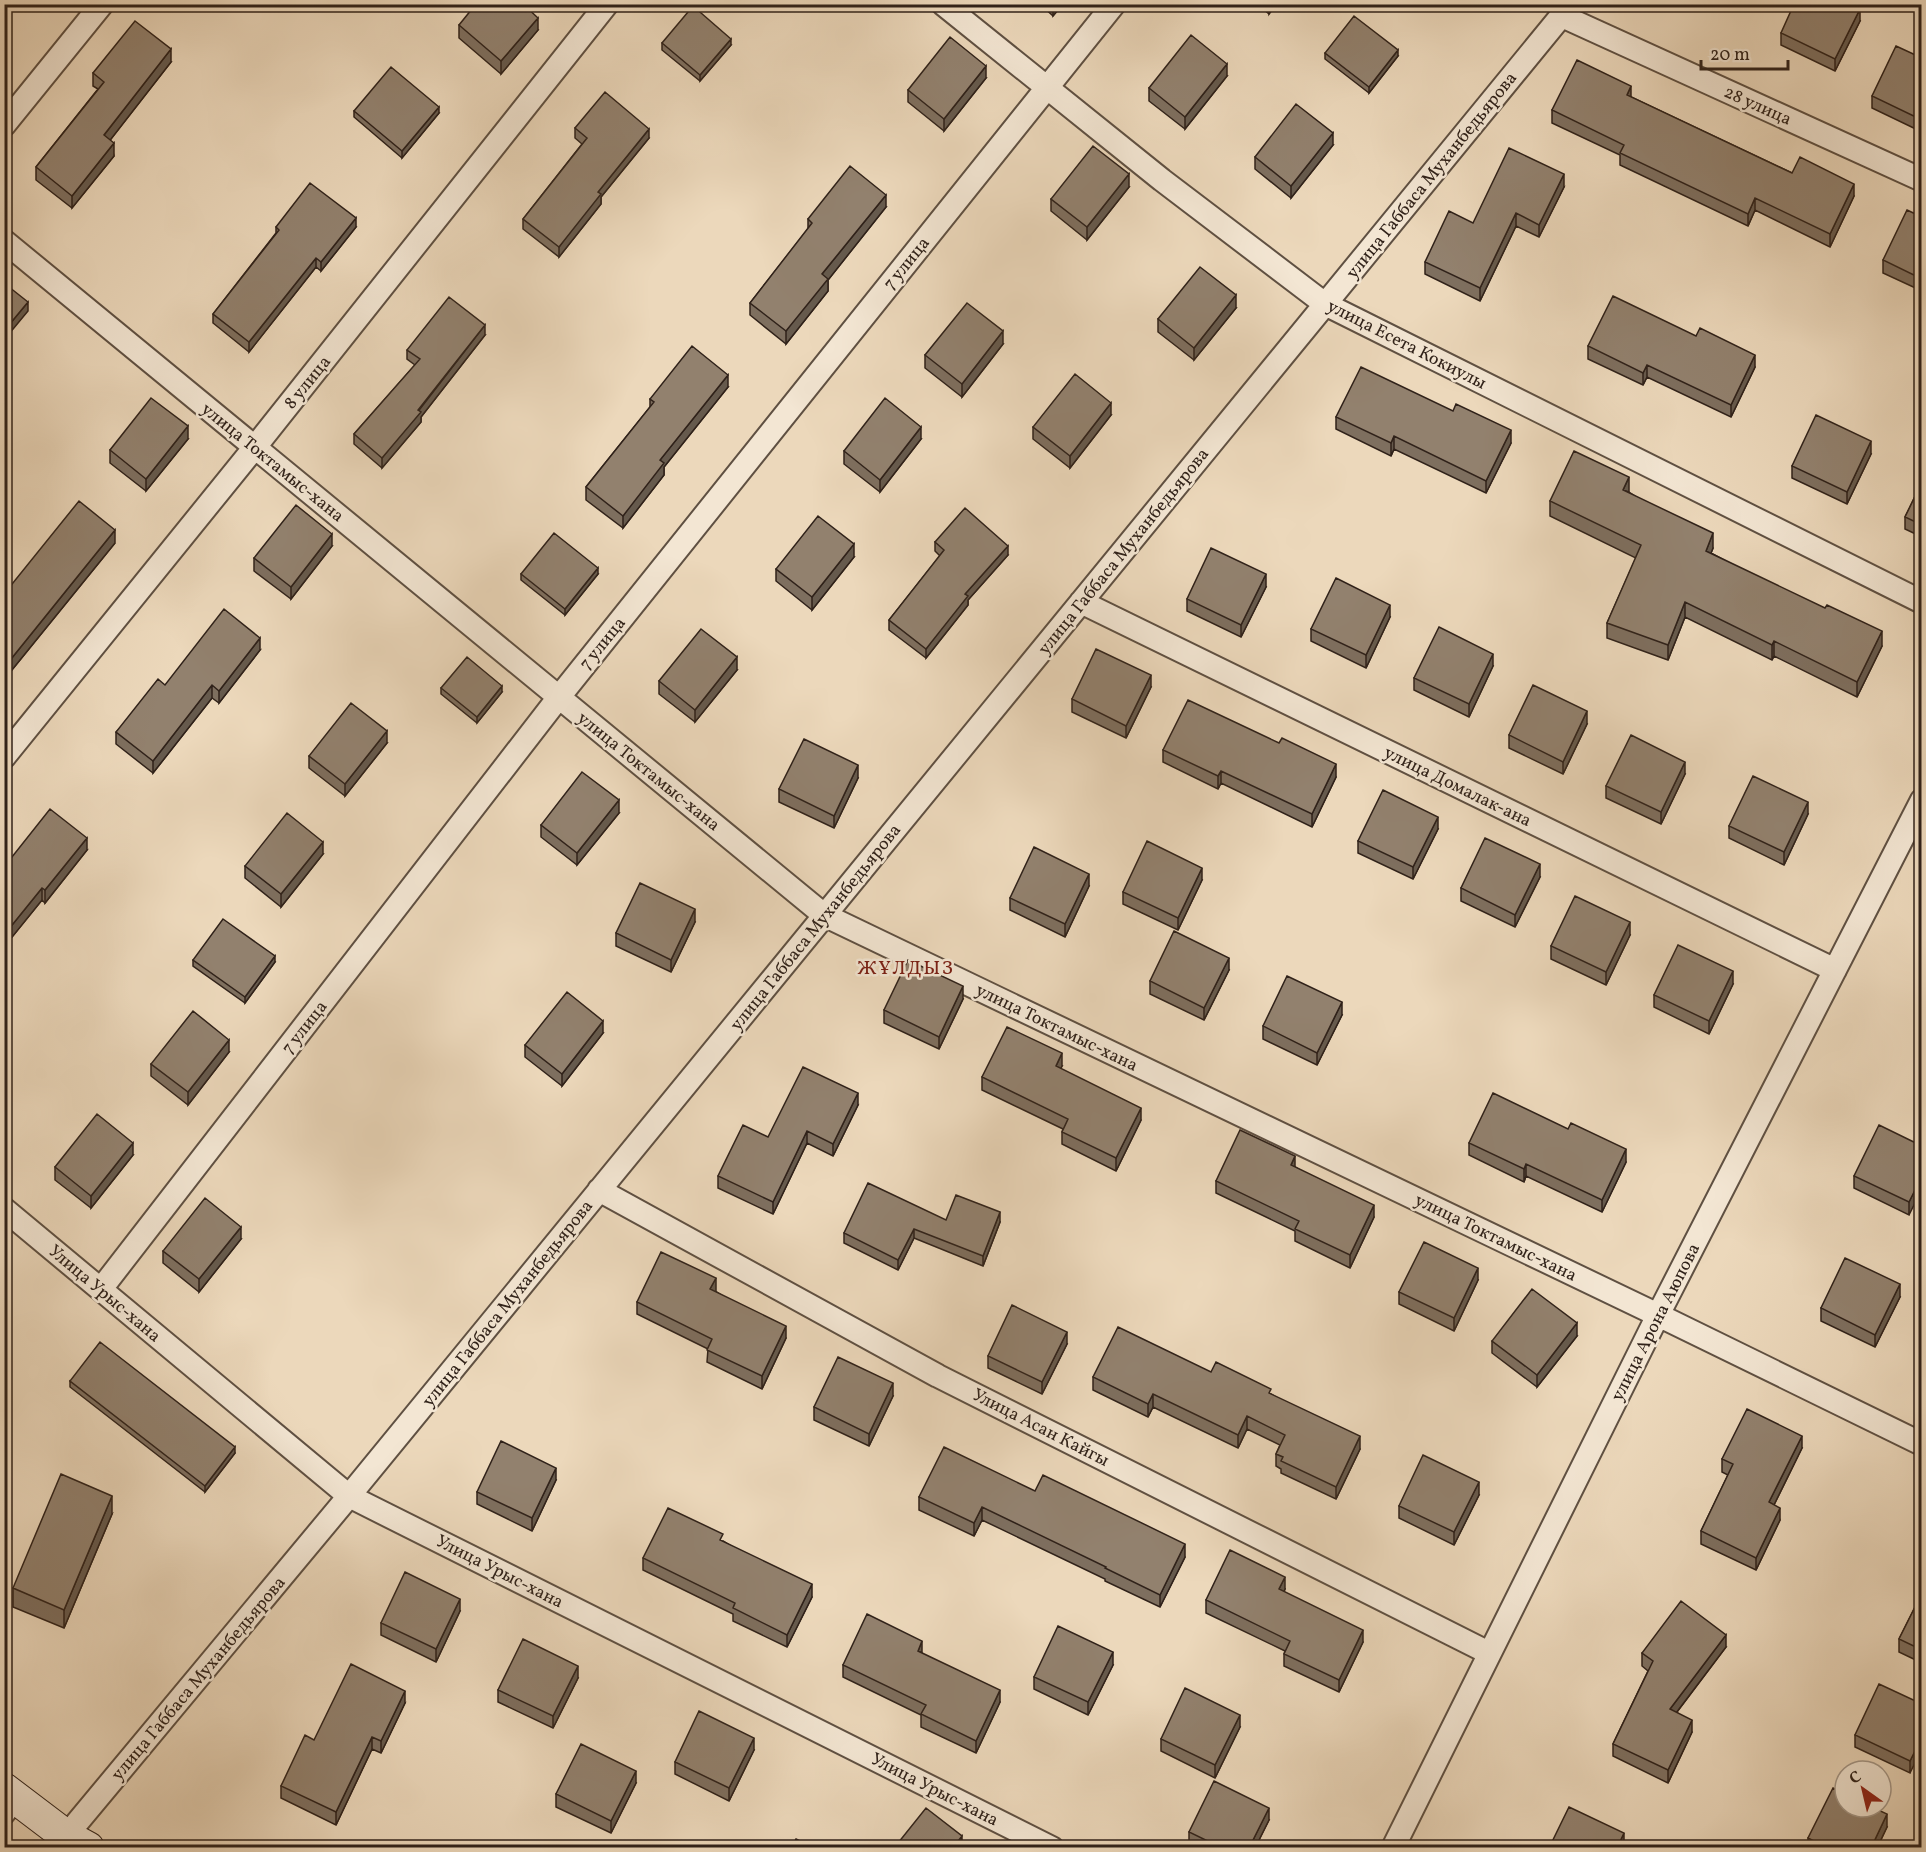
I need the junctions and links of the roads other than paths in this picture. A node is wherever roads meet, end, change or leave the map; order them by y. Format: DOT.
graph roads {
  1 [pos="102,4"];
  2 [pos="607,4"];
  3 [pos="943,4"];
  4 [pos="1114,4"];
  5 [pos="1567,10"];
  6 [pos="1047,87"];
  7 [pos="4,125"];
  8 [pos="1922,180"];
  9 [pos="4,242"];
  10 [pos="1325,304"];
  11 [pos="255,447"];
  12 [pos="1081,602"];
  13 [pos="1922,602"];
  14 [pos="559,697"];
  15 [pos="4,758"];
  16 [pos="1922,800"];
  17 [pos="824,915"];
  18 [pos="1835,970"];
  19 [pos="599,1190"];
  20 [pos="4,1209"];
  21 [pos="101,1289"];
  22 [pos="1658,1315"];
  23 [pos="1922,1444"];
  24 [pos="349,1496"];
  25 [pos="1489,1653"];
  26 [pos="10,1804"];
  27 [pos="70,1844"];
  28 [pos="1052,1848"];
  29 [pos="1393,1848"];
  1 -- 7 [label="street"];
  2 -- 11 [label="street, 8 улица"];
  3 -- 6 [label="street, улица Есета Кокиулы"];
  4 -- 6 [label="street, 7 улица"];
  5 -- 8 [label="street, 28 улица"];
  5 -- 10 [label="street, улица Габбаса Муханбедьярова"];
  6 -- 10 [label="street, улица Есета Кокиулы"];
  6 -- 14 [label="street, 7 улица"];
  9 -- 11 [label="street, улица Токтамыс-хана"];
  10 -- 12 [label="street, улица Габбаса Муханбедьярова"];
  10 -- 13 [label="street, улица Есета Кокиулы"];
  11 -- 14 [label="street, улица Токтамыс-хана"];
  11 -- 15 [label="street, 8 улица"];
  12 -- 17 [label="street, улица Габбаса Муханбедьярова"];
  12 -- 18 [label="street, улица Домалак-ана"];
  14 -- 17 [label="street, улица Токтамыс-хана"];
  14 -- 21 [label="street, 7 улица"];
  16 -- 18 [label="street, улица Арона Аюпова"];
  17 -- 19 [label="street, улица Габбаса Муханбедьярова"];
  17 -- 22 [label="street, улица Токтамыс-хана"];
  18 -- 22 [label="street, улица Арона Аюпова"];
  19 -- 24 [label="street, улица Габбаса Муханбедьярова"];
  19 -- 25 [label="street, Улица Асан Кайгы"];
  20 -- 21 [label="street, Улица Урыс-хана"];
  21 -- 24 [label="street, Улица Урыс-хана"];
  22 -- 23 [label="street, улица Токтамыс-хана"];
  22 -- 25 [label="street, улица Арона Аюпова"];
  24 -- 27 [label="street, улица Габбаса Муханбедьярова"];
  24 -- 28 [label="street, Улица Урыс-хана"];
  25 -- 29 [label="street, улица Арона Аюпова"];
  26 -- 27 [label="street"];
}
